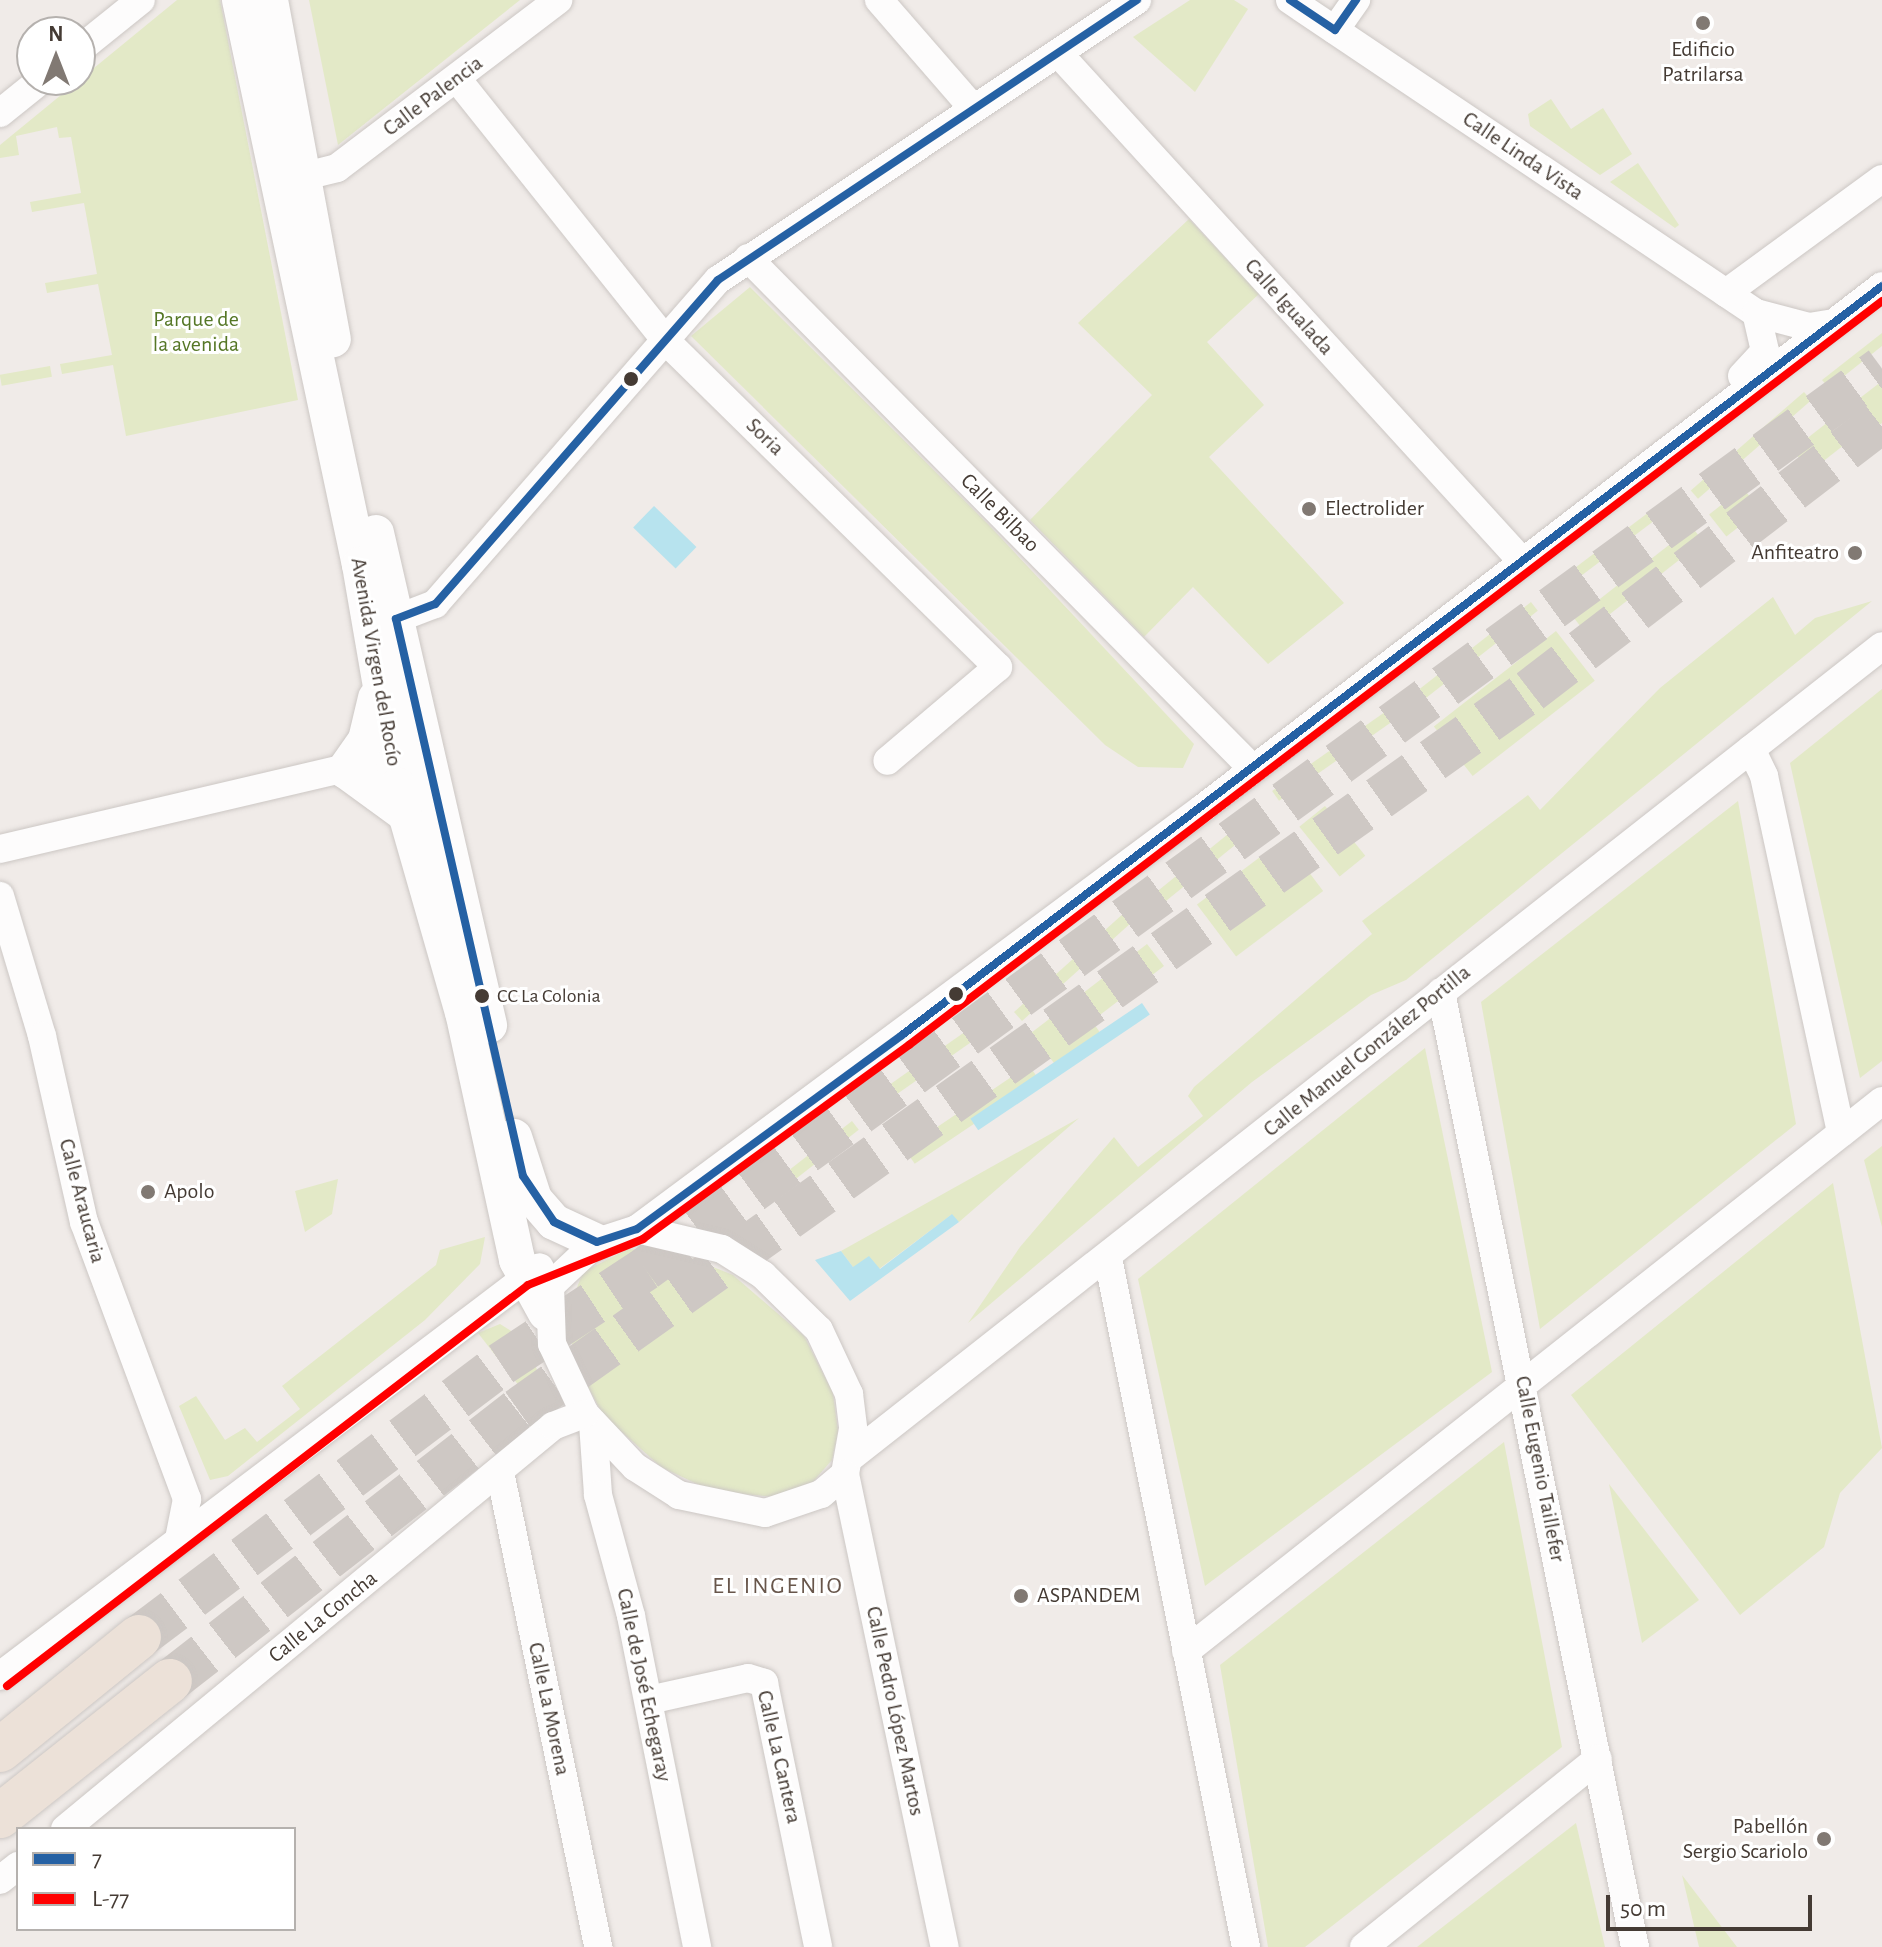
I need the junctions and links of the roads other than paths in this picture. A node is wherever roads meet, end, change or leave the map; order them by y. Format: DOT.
graph roads {
  1 [pos="141,0"];
  2 [pos="240,0"];
  3 [pos="270,0"];
  4 [pos="558,0"];
  5 [pos="879,0"];
  6 [pos="1137,0"];
  7 [pos="1290,0"];
  8 [pos="1356,0"];
  9 [pos="1335,30"];
  10 [pos="96,36"];
  11 [pos="1058,53"];
  12 [pos="457,79"];
  13 [pos="21,96"];
  14 [pos="972,107"];
  15 [pos="0,113"];
  16 [pos="301,177"];
  17 [pos="1882,179"];
  18 [pos="748,258"];
  19 [pos="1882,286"];
  20 [pos="1726,293"];
  21 [pos="1756,313"];
  22 [pos="1834,323"];
  23 [pos="667,342"];
  24 [pos="1707,416"];
  25 [pos="1521,560"];
  26 [pos="396,619"];
  27 [pos="1882,646"];
  28 [pos="377,687"];
  29 [pos="1751,749"];
  30 [pos="392,757"];
  31 [pos="887,761"];
  32 [pos="1252,768"];
  33 [pos="345,770"];
  34 [pos="404,813"];
  35 [pos="0,849"];
  36 [pos="0,896"];
  37 [pos="468,934"];
  38 [pos="1441,992"];
  39 [pos="1882,1101"];
  40 [pos="1841,1133"];
  41 [pos="637,1229"];
  42 [pos="582,1251"];
  43 [pos="1108,1258"];
  44 [pos="522,1274"];
  45 [pos="546,1313"];
  46 [pos="1522,1384"];
  47 [pos="589,1418"];
  48 [pos="848,1465"];
  49 [pos="500,1472"];
  50 [pos="187,1499"];
  51 [pos="228,1501"];
  52 [pos="179,1539"];
  53 [pos="139,1637"];
  54 [pos="1186,1651"];
  55 [pos="0,1676"];
  56 [pos="170,1681"];
  57 [pos="649,1700"];
  58 [pos="0,1750"];
  59 [pos="1598,1759"];
  60 [pos="0,1816"];
  61 [pos="67,1827"];
  62 [pos="16,1868"];
  63 [pos="0,1880"];
  64 [pos="598,1947"];
  65 [pos="697,1947"];
  66 [pos="818,1947"];
  67 [pos="945,1947"];
  68 [pos="1246,1947"];
  69 [pos="1364,1947"];
  70 [pos="1635,1947"];
  1 -- 10 [label="street"];
  2 -- 28 [label="street, Avenida Virgen del Rocío"];
  3 -- 16 [label="street, Avenida Virgen del Rocío"];
  4 -- 12 [label="street, Calle Palencia"];
  5 -- 14 [label="street"];
  6 -- 11 [label="street"];
  7 -- 9 [label="street, Calle Linda Vista"];
  8 -- 9 [label="street"];
  9 -- 20 [label="street, Calle Linda Vista"];
  11 -- 14 [label="street"];
  11 -- 25 [label="street, Calle Igualada"];
  12 -- 16 [label="street, Calle Palencia"];
  12 -- 23 [label="street, Soria"];
  13 -- 15 [label="street"];
  14 -- 18 [label="street"];
  16 -- 26 [label="street, Avenida Virgen del Rocío"];
  17 -- 20 [label="street"];
  18 -- 23 [label="street"];
  18 -- 32 [label="street, Calle Bilbao"];
  19 -- 22 [label="street"];
  20 -- 21 [label="street, Calle Linda Vista"];
  21 -- 22 [label="street, Calle Linda Vista"];
  21 -- 24 [label="street"];
  22 -- 24 [label="street"];
  23 -- 26 [label="street"];
  23 -- 31 [label="street, Soria"];
  24 -- 25 [label="street"];
  25 -- 32 [label="street"];
  26 -- 30 [label="street"];
  26 -- 37 [label="street, Avenida Virgen del Rocío"];
  27 -- 29 [label="street, Calle Manuel González Portilla"];
  28 -- 30 [label="street, Avenida Virgen del Rocío"];
  28 -- 33 [label="street"];
  29 -- 38 [label="street, Calle Manuel González Portilla"];
  29 -- 40 [label="street"];
  30 -- 33 [label="street"];
  30 -- 34 [label="street, Avenida Virgen del Rocío"];
  30 -- 37 [label="street"];
  32 -- 41 [label="street"];
  33 -- 34 [label="street"];
  33 -- 35 [label="street"];
  34 -- 44 [label="street, Avenida Virgen del Rocío"];
  36 -- 50 [label="street, Calle Araucaria"];
  37 -- 42 [label="street, Avenida Virgen del Rocío"];
  38 -- 43 [label="street, Calle Manuel González Portilla"];
  38 -- 46 [label="street, Calle Eugenio Taillefer"];
  39 -- 40 [label="street"];
  40 -- 46 [label="street"];
  41 -- 42 [label="street"];
  41 -- 48 [label="street, Calle Pedro López Martos"];
  42 -- 44 [label="street"];
  42 -- 45 [label="street"];
  43 -- 48 [label="street, Calle Manuel González Portilla"];
  43 -- 54 [label="street"];
  44 -- 45 [label="street, Avenida Virgen del Rocío"];
  44 -- 51 [label="street"];
  45 -- 47 [label="street"];
  46 -- 54 [label="street"];
  46 -- 59 [label="street, Calle Eugenio Taillefer"];
  47 -- 48 [label="street, Calle Manuel González Portilla"];
  47 -- 49 [label="street, Calle La Concha"];
  47 -- 57 [label="street, Calle de José Echegaray"];
  48 -- 67 [label="street, Calle Pedro López Martos"];
  49 -- 61 [label="street, Calle La Concha"];
  49 -- 64 [label="street, Calle La Morena"];
  50 -- 51 [label="street"];
  50 -- 52 [label="street"];
  51 -- 52 [label="street"];
  52 -- 55 [label="street"];
  53 -- 58 [label="highway"];
  54 -- 68 [label="street"];
  56 -- 60 [label="highway"];
  57 -- 65 [label="street, Calle de José Echegaray"];
  57 -- 66 [label="street, Calle La Cantera"];
  59 -- 69 [label="street"];
  59 -- 70 [label="street, Calle Eugenio Taillefer"];
  62 -- 63 [label="street"];
}
